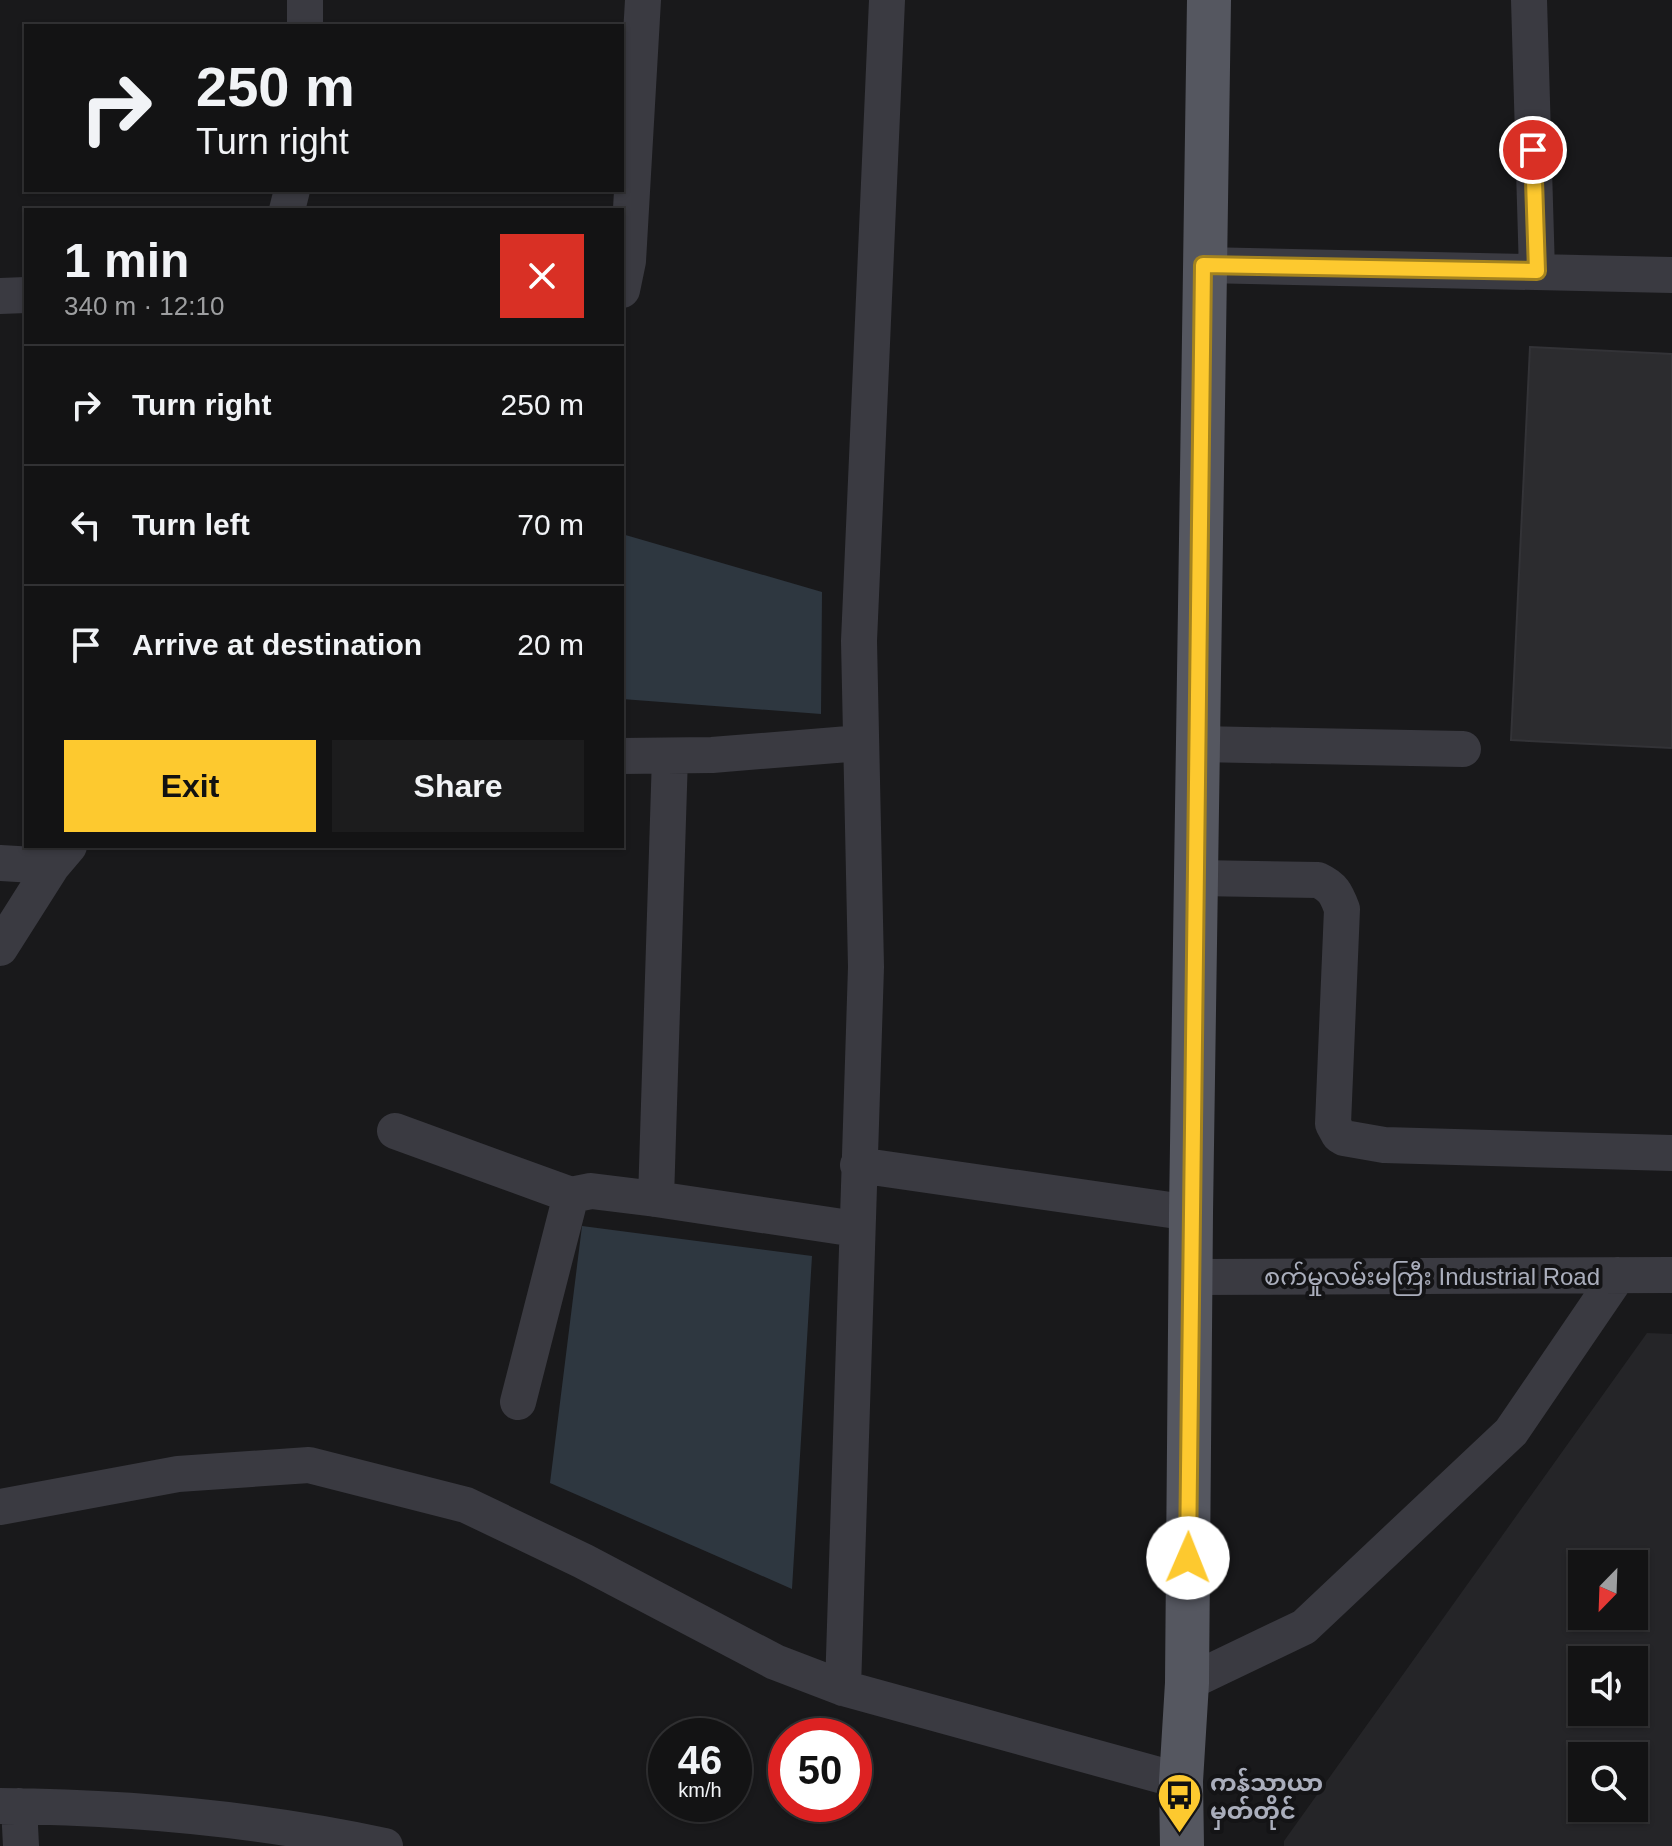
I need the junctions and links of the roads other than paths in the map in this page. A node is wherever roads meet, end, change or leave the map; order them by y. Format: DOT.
graph roads {
  1 [pos="305,0"];
  2 [pos="643,0"];
  3 [pos="887,0"];
  4 [pos="1209,0"];
  5 [pos="1529,0"];
  6 [pos="305,24"];
  7 [pos="1203,265"];
  8 [pos="1537,271"];
  9 [pos="1672,275"];
  10 [pos="624,280"];
  11 [pos="24,295"];
  12 [pos="0,296"];
  13 [pos="861,743"];
  14 [pos="1198,744"];
  15 [pos="1463,749"];
  16 [pos="624,756"];
  17 [pos="670,756"];
  18 [pos="60,856"];
  19 [pos="0,863"];
  20 [pos="1196,878"];
  21 [pos="0,948"];
  22 [pos="395,1131"];
  23 [pos="1672,1153"];
  24 [pos="858,1165"];
  25 [pos="571,1195"];
  26 [pos="656,1199"];
  27 [pos="1191,1213"];
  28 [pos="856,1229"];
  29 [pos="1618,1275"];
  30 [pos="1672,1275"];
  31 [pos="1191,1277"];
  32 [pos="518,1402"];
  33 [pos="0,1507"];
  34 [pos="1187,1683"];
  35 [pos="843,1688"];
  36 [pos="1181,1781"];
  37 [pos="10,1806"];
  38 [pos="332,1840"];
  39 [pos="21,1846"];
  40 [pos="385,1846"];
  41 [pos="1182,1846"];
  1 -- 6 [label="street"];
  2 -- 10 [label="street"];
  3 -- 13 [label="street"];
  4 -- 7 [label="main road"];
  5 -- 8 [label="street"];
  7 -- 8 [label="street"];
  7 -- 14 [label="main road"];
  8 -- 9 [label="street"];
  11 -- 12 [label="street"];
  13 -- 17 [label="street"];
  13 -- 24 [label="street"];
  14 -- 15 [label="street"];
  14 -- 20 [label="main road"];
  16 -- 17 [label="street"];
  17 -- 26 [label="street"];
  18 -- 19 [label="street"];
  18 -- 21 [label="street"];
  20 -- 23 [label="street"];
  20 -- 27 [label="main road"];
  22 -- 25 [label="street"];
  24 -- 27 [label="street"];
  24 -- 28 [label="street"];
  25 -- 26 [label="street"];
  25 -- 32 [label="street"];
  26 -- 28 [label="street"];
  27 -- 31 [label="main road"];
  28 -- 35 [label="street"];
  29 -- 30 [label="street, စက်မှုလမ်းမကြီး Industrial Road"];
  29 -- 31 [label="street, စက်မှုလမ်းမကြီး Industrial Road"];
  29 -- 34 [label="street"];
  31 -- 34 [label="main road"];
  33 -- 35 [label="street"];
  34 -- 36 [label="main road"];
  35 -- 36 [label="street"];
  36 -- 41 [label="main road"];
  37 -- 38 [label="street"];
  37 -- 39 [label="street"];
  38 -- 40 [label="street"];
}
